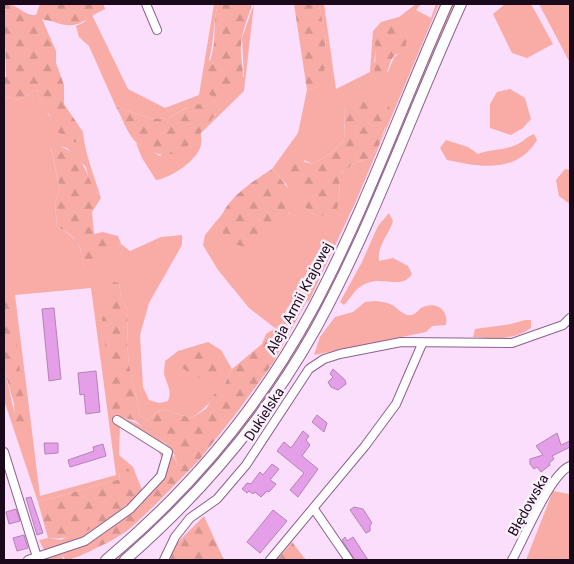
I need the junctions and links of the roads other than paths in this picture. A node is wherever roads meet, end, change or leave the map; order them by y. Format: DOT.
graph roads {
  1 [pos="146,4"];
  2 [pos="447,4"];
  3 [pos="461,4"];
  4 [pos="157,30"];
  5 [pos="570,318"];
  6 [pos="422,344"];
  7 [pos="297,360"];
  8 [pos="309,369"];
  9 [pos="117,420"];
  10 [pos="4,452"];
  11 [pos="570,466"];
  12 [pos="314,509"];
  13 [pos="37,557"];
  14 [pos="28,560"];
  15 [pos="106,560"];
  16 [pos="125,560"];
  17 [pos="164,560"];
  18 [pos="270,560"];
  19 [pos="349,560"];
  20 [pos="512,560"];
  1 -- 4 [label="street"];
  2 -- 15 [label="main road, Aleja Armii Krajowej"];
  3 -- 7 [label="main road, Aleja Armii Krajowej"];
  5 -- 6 [label="street, Dukielska"];
  6 -- 8 [label="street, Dukielska"];
  6 -- 12 [label="street"];
  7 -- 8 [label="street"];
  7 -- 16 [label="main road, Aleja Armii Krajowej"];
  8 -- 17 [label="street, Dukielska"];
  9 -- 13 [label="street"];
  10 -- 13 [label="street"];
  11 -- 20 [label="street, Błędowska"];
  12 -- 18 [label="street"];
  12 -- 19 [label="street"];
  13 -- 14 [label="street"];
}
